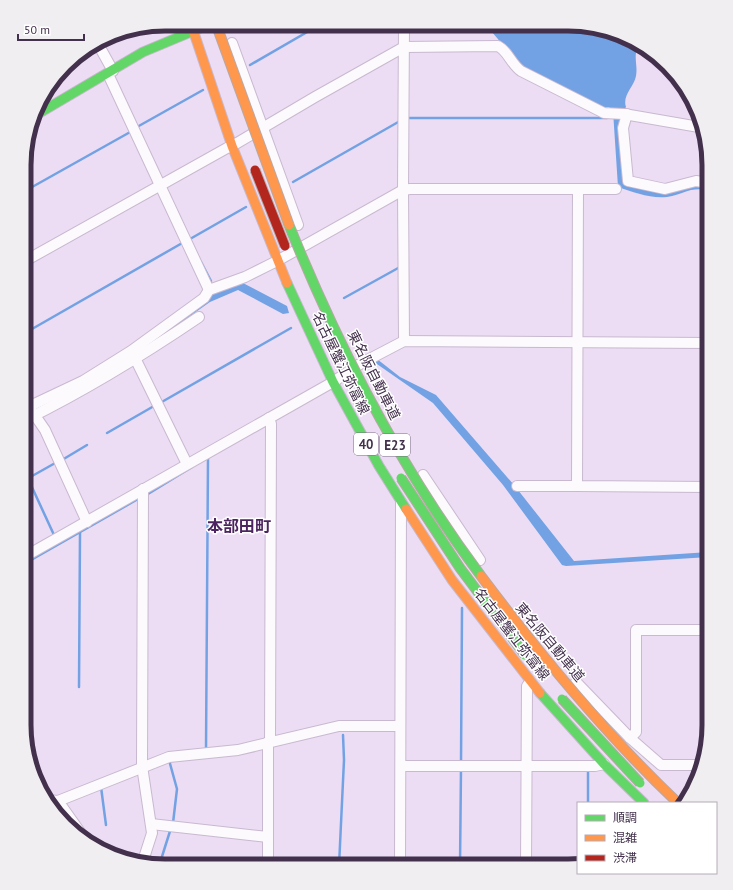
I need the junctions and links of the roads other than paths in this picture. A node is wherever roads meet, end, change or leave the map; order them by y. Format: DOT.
graph roads {
  1 [pos="184,31"];
  2 [pos="193,31"];
  3 [pos="205,31"];
  4 [pos="219,31"];
  5 [pos="227,31"];
  6 [pos="404,31"];
  7 [pos="208,38"];
  8 [pos="404,47"];
  9 [pos="100,48"];
  10 [pos="111,72"];
  11 [pos="42,111"];
  12 [pos="625,114"];
  13 [pos="696,126"];
  14 [pos="264,128"];
  15 [pos="240,129"];
  16 [pos="232,146"];
  17 [pos="247,150"];
  18 [pos="252,164"];
  19 [pos="702,182"];
  20 [pos="160,185"];
  21 [pos="578,189"];
  22 [pos="616,189"];
  23 [pos="403,190"];
  24 [pos="305,245"];
  25 [pos="31,258"];
  26 [pos="277,261"];
  27 [pos="291,261"];
  28 [pos="209,290"];
  29 [pos="200,317"];
  30 [pos="404,341"];
  31 [pos="578,342"];
  32 [pos="702,343"];
  33 [pos="133,355"];
  34 [pos="360,364"];
  35 [pos="340,369"];
  36 [pos="333,382"];
  37 [pos="347,382"];
  38 [pos="31,408"];
  39 [pos="31,414"];
  40 [pos="269,418"];
  41 [pos="187,464"];
  42 [pos="394,468"];
  43 [pos="517,486"];
  44 [pos="577,486"];
  45 [pos="702,487"];
  46 [pos="143,489"];
  47 [pos="401,500"];
  48 [pos="87,522"];
  49 [pos="31,553"];
  50 [pos="702,630"];
  51 [pos="529,660"];
  52 [pos="530,682"];
  53 [pos="558,694"];
  54 [pos="400,726"];
  55 [pos="630,738"];
  56 [pos="269,742"];
  57 [pos="604,764"];
  58 [pos="695,765"];
  59 [pos="142,766"];
  60 [pos="401,766"];
  61 [pos="526,766"];
  62 [pos="645,787"];
  63 [pos="55,800"];
  64 [pos="643,802"];
  65 [pos="677,802"];
  66 [pos="151,824"];
  67 [pos="268,837"];
  68 [pos="144,857"];
  69 [pos="268,859"];
  70 [pos="400,859"];
  71 [pos="526,859"];
  1 -- 10 [label="main road"];
  2 -- 16 [label="main road, 名古屋蟹江弥富線 / 40"];
  3 -- 7 [label="main road"];
  4 -- 65 [label="main road, 東名阪自動車道 / E23, bridge"];
  5 -- 14 [label="street"];
  6 -- 8 [label="street"];
  8 -- 12 [label="street"];
  8 -- 14 [label="street"];
  8 -- 23 [label="street"];
  9 -- 10 [label="street"];
  10 -- 11 [label="main road"];
  10 -- 20 [label="street"];
  12 -- 13 [label="street"];
  12 -- 19 [label="street"];
  14 -- 16 [label="street"];
  14 -- 24 [label="street"];
  15 -- 17 [label="main road"];
  16 -- 20 [label="street"];
  16 -- 26 [label="main road, 名古屋蟹江弥富線 / 40"];
  18 -- 27 [label="main road, bridge"];
  20 -- 25 [label="street"];
  20 -- 28 [label="street"];
  21 -- 22 [label="street"];
  21 -- 23 [label="street"];
  21 -- 31 [label="street"];
  23 -- 24 [label="street"];
  23 -- 30 [label="street"];
  24 -- 26 [label="street"];
  24 -- 34 [label="street"];
  26 -- 28 [label="street"];
  26 -- 36 [label="main road, 名古屋蟹江弥富線 / 40"];
  28 -- 33 [label="street"];
  29 -- 33 [label="street"];
  30 -- 31 [label="street"];
  30 -- 34 [label="street"];
  31 -- 32 [label="street"];
  31 -- 44 [label="street"];
  33 -- 38 [label="street"];
  33 -- 41 [label="street"];
  34 -- 36 [label="street"];
  34 -- 55 [label="street"];
  35 -- 37 [label="main road, 東名阪自動車道"];
  36 -- 40 [label="street"];
  36 -- 47 [label="main road, 名古屋蟹江弥富線 / 40"];
  39 -- 48 [label="street"];
  40 -- 41 [label="street"];
  40 -- 56 [label="street"];
  41 -- 46 [label="street"];
  42 -- 51 [label="main road, 東名阪自動車道 / E23, bridge"];
  43 -- 44 [label="street"];
  44 -- 45 [label="street"];
  46 -- 48 [label="street"];
  46 -- 59 [label="street"];
  47 -- 52 [label="main road, 名古屋蟹江弥富線 / 40"];
  47 -- 54 [label="street"];
  48 -- 49 [label="street"];
  50 -- 55 [label="street"];
  52 -- 57 [label="main road, 名古屋蟹江弥富線 / 40"];
  52 -- 61 [label="street"];
  53 -- 62 [label="main road, 東名阪自動車道, bridge"];
  54 -- 56 [label="street"];
  54 -- 60 [label="street"];
  55 -- 58 [label="street"];
  56 -- 59 [label="street"];
  56 -- 67 [label="street"];
  57 -- 61 [label="street"];
  57 -- 64 [label="main road, 名古屋蟹江弥富線 / 40"];
  59 -- 63 [label="street"];
  59 -- 66 [label="street"];
  60 -- 61 [label="street"];
  60 -- 70 [label="street"];
  61 -- 71 [label="street"];
  66 -- 67 [label="street"];
  66 -- 68 [label="street"];
  67 -- 69 [label="street"];
}
